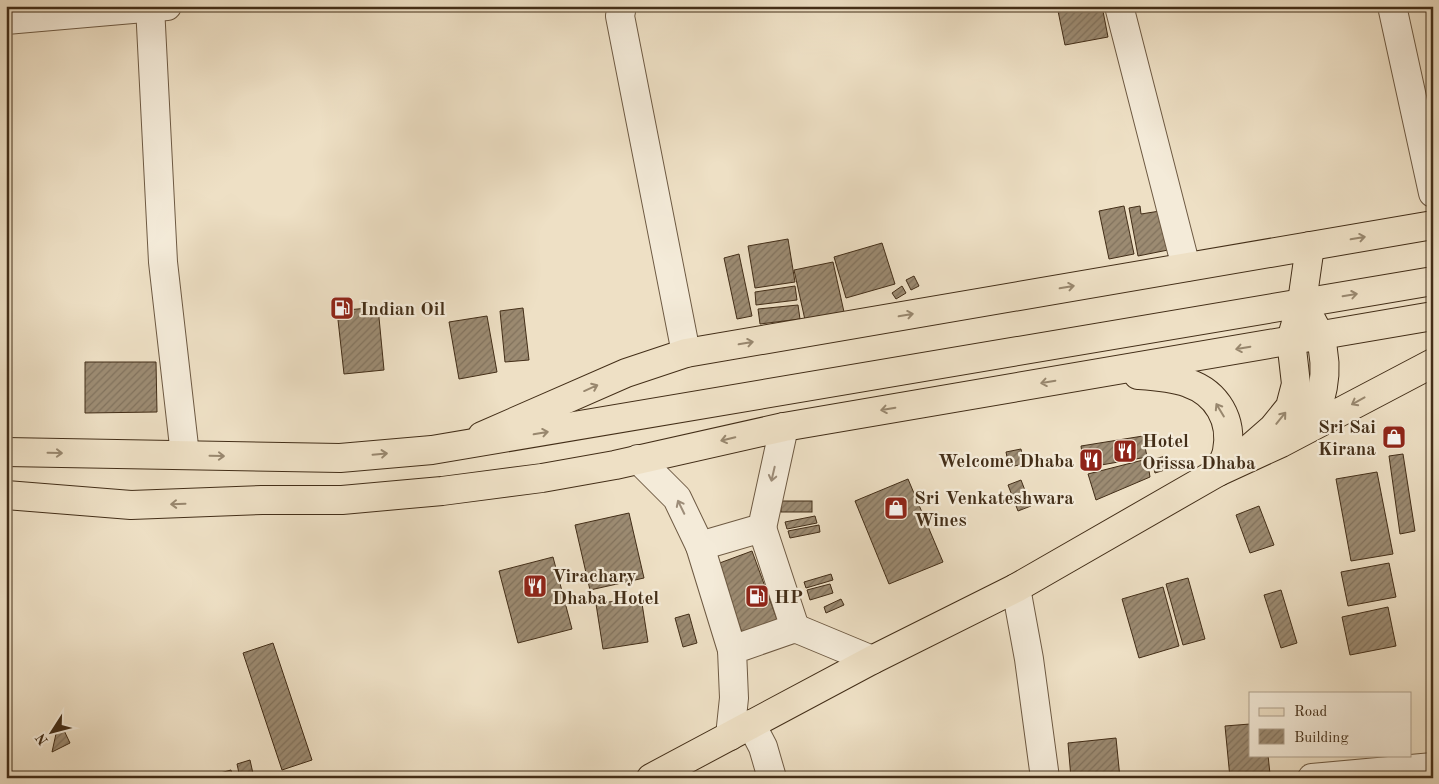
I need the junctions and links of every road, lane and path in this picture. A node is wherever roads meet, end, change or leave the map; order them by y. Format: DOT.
graph roads {
  1 [pos="622,6"];
  2 [pos="1119,6"];
  3 [pos="1392,6"];
  4 [pos="156,7"];
  5 [pos="6,20"];
  6 [pos="1433,192"];
  7 [pos="1433,225"];
  8 [pos="1310,246"];
  9 [pos="1186,267"];
  10 [pos="1433,282"];
  11 [pos="1302,302"];
  12 [pos="1433,316"];
  13 [pos="1320,336"];
  14 [pos="1291,340"];
  15 [pos="686,353"];
  16 [pos="1433,363"];
  17 [pos="1433,371"];
  18 [pos="1080,376"];
  19 [pos="1383,388"];
  20 [pos="784,427"];
  21 [pos="1281,443"];
  22 [pos="432,450"];
  23 [pos="6,452"];
  24 [pos="185,455"];
  25 [pos="638,459"];
  26 [pos="1218,472"];
  27 [pos="6,496"];
  28 [pos="762,528"];
  29 [pos="700,546"];
  30 [pos="1016,588"];
  31 [pos="794,628"];
  32 [pos="732,650"];
  33 [pos="872,660"];
  34 [pos="741,730"];
  35 [pos="1433,767"];
  36 [pos="651,778"];
  37 [pos="772,778"];
  38 [pos="1045,778"];
  39 [pos="1312,778"];
  1 -- 15 [label="street"];
  2 -- 9 [label="street"];
  3 -- 6 [label="street"];
  4 -- 5 [label="street"];
  4 -- 24 [label="street"];
  8 -- 7 [label="main road, one-way"];
  8 -- 9 [label="main road"];
  8 -- 11 [label="main road"];
  15 -- 9 [label="main road, one-way"];
  11 -- 10 [label="main road, one-way"];
  11 -- 13 [label="main road"];
  11 -- 14 [label="main road"];
  22 -- 11 [label="main road, one-way"];
  12 -- 13 [label="main road"];
  13 -- 14 [label="main road"];
  13 -- 21 [label="main road"];
  14 -- 18 [label="main road, one-way"];
  26 -- 14 [label="main road, one-way"];
  22 -- 15 [label="main road, one-way"];
  16 -- 19 [label="main road"];
  17 -- 19 [label="main road"];
  18 -- 20 [label="main road, one-way"];
  26 -- 18 [label="main road, one-way"];
  19 -- 21 [label="main road, one-way"];
  20 -- 25 [label="main road, one-way"];
  20 -- 28 [label="street, one-way"];
  21 -- 26 [label="main road"];
  24 -- 22 [label="main road, one-way"];
  23 -- 24 [label="main road, one-way"];
  25 -- 27 [label="main road, one-way"];
  29 -- 25 [label="street, one-way"];
  26 -- 30 [label="main road"];
  28 -- 29 [label="street"];
  28 -- 31 [label="street"];
  29 -- 32 [label="street"];
  30 -- 33 [label="main road"];
  30 -- 38 [label="street"];
  31 -- 32 [label="street"];
  31 -- 33 [label="street"];
  32 -- 34 [label="street"];
  33 -- 34 [label="main road"];
  34 -- 36 [label="main road"];
  34 -- 37 [label="street"];
  35 -- 39 [label="street"];
}
